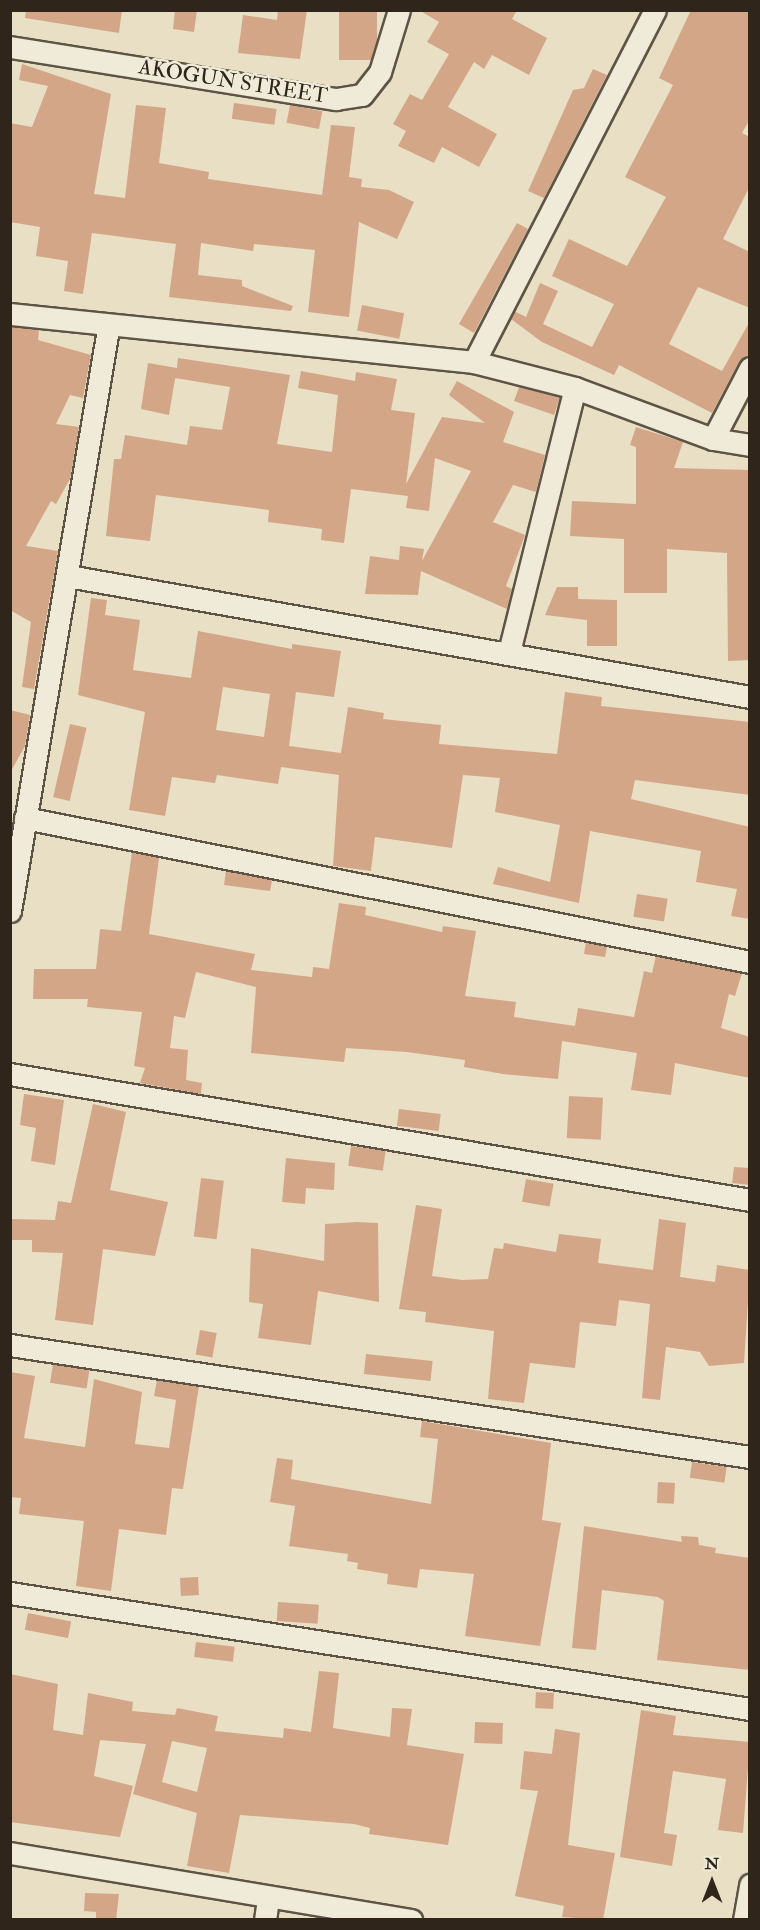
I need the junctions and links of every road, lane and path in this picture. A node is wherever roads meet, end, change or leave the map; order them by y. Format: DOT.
graph roads {
  1 [pos="399,10"];
  2 [pos="655,10"];
  3 [pos="10,47"];
  4 [pos="10,314"];
  5 [pos="108,329"];
  6 [pos="474,362"];
  7 [pos="750,368"];
  8 [pos="575,388"];
  9 [pos="713,439"];
  10 [pos="750,445"];
  11 [pos="68,576"];
  12 [pos="509,652"];
  13 [pos="750,697"];
  14 [pos="25,818"];
  15 [pos="10,911"];
  16 [pos="750,962"];
  17 [pos="10,1074"];
  18 [pos="750,1200"];
  19 [pos="10,1345"];
  20 [pos="750,1457"];
  21 [pos="10,1593"];
  22 [pos="750,1709"];
  23 [pos="10,1853"];
  24 [pos="750,1886"];
  25 [pos="268,1898"];
  26 [pos="265,1920"];
  27 [pos="411,1920"];
  28 [pos="744,1920"];
  1 -- 3 [label="street, AKOGUN STREET"];
  2 -- 6 [label="street"];
  4 -- 5 [label="street"];
  5 -- 6 [label="street"];
  5 -- 11 [label="street"];
  6 -- 8 [label="street"];
  7 -- 9 [label="street"];
  8 -- 9 [label="street"];
  8 -- 12 [label="street"];
  9 -- 10 [label="street"];
  11 -- 12 [label="street"];
  11 -- 14 [label="street"];
  12 -- 13 [label="street"];
  14 -- 15 [label="street"];
  14 -- 16 [label="street"];
  17 -- 18 [label="street"];
  19 -- 20 [label="street"];
  21 -- 22 [label="street"];
  23 -- 25 [label="street"];
  24 -- 28 [label="street"];
  25 -- 26 [label="street"];
  25 -- 27 [label="street"];
}
